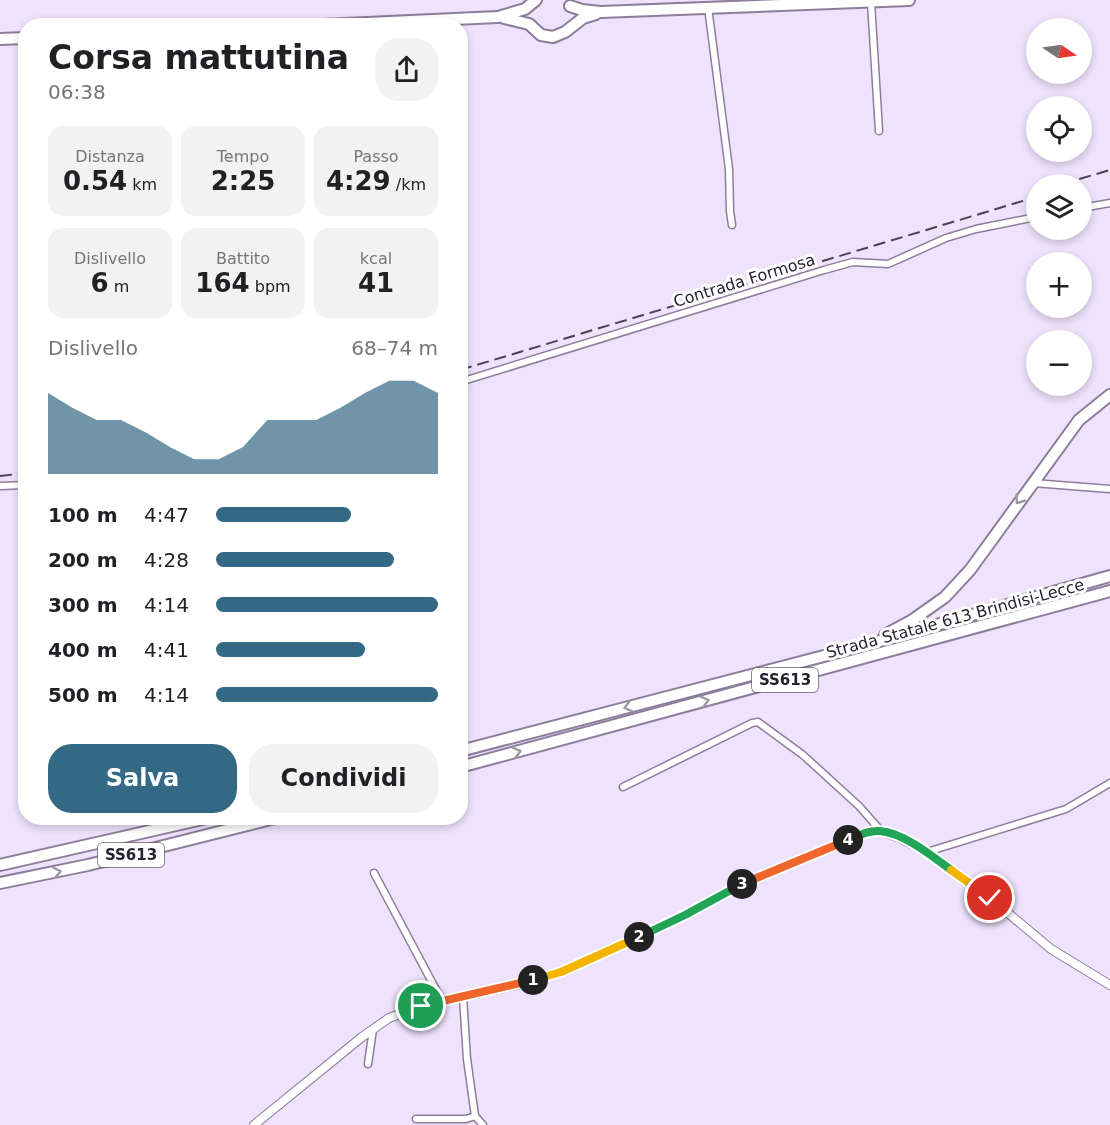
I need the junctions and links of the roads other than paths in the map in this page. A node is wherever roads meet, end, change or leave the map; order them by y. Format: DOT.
graph roads {
  1 [pos="909,0"];
  2 [pos="535,1"];
  3 [pos="871,2"];
  4 [pos="568,3"];
  5 [pos="708,7"];
  6 [pos="601,12"];
  7 [pos="498,17"];
  8 [pos="468,18"];
  9 [pos="532,26"];
  10 [pos="569,28"];
  11 [pos="18,38"];
  12 [pos="0,39"];
  13 [pos="879,131"];
  14 [pos="1110,203"];
  15 [pos="1092,206"];
  16 [pos="1026,219"];
  17 [pos="732,225"];
  18 [pos="468,380"];
  19 [pos="1110,396"];
  20 [pos="1032,483"];
  21 [pos="18,485"];
  22 [pos="0,486"];
  23 [pos="1110,489"];
  24 [pos="1110,576"];
  25 [pos="1110,593"];
  26 [pos="866,645"];
  27 [pos="468,749"];
  28 [pos="468,765"];
  29 [pos="1110,783"];
  30 [pos="623,787"];
  31 [pos="176,825"];
  32 [pos="247,825"];
  33 [pos="881,831"];
  34 [pos="927,852"];
  35 [pos="0,865"];
  36 [pos="374,873"];
  37 [pos="0,883"];
  38 [pos="1110,985"];
  39 [pos="463,997"];
  40 [pos="442,1001"];
  41 [pos="373,1029"];
  42 [pos="368,1064"];
  43 [pos="475,1116"];
  44 [pos="416,1119"];
  45 [pos="254,1125"];
  46 [pos="483,1125"];
  1 -- 3 [label="main road"];
  2 -- 7 [label="main road"];
  2 -- 9 [label="main road"];
  3 -- 5 [label="main road"];
  3 -- 13 [label="street"];
  4 -- 6 [label="main road"];
  4 -- 10 [label="main road"];
  5 -- 6 [label="main road"];
  5 -- 17 [label="street"];
  6 -- 10 [label="main road"];
  7 -- 8 [label="main road"];
  7 -- 9 [label="main road"];
  9 -- 10 [label="main road"];
  11 -- 12 [label="main road"];
  14 -- 15 [label="street"];
  16 -- 18 [label="street, Contrada Formosa"];
  19 -- 20 [label="main road"];
  20 -- 23 [label="street"];
  20 -- 26 [label="main road, one-way"];
  21 -- 22 [label="street"];
  24 -- 26 [label="main road, Strada Statale 613 Brindisi-Lecce / SS613"];
  28 -- 25 [label="main road, Strada Statale 613 Brindisi-Lecce / SS613, one-way"];
  26 -- 27 [label="main road, Strada Statale 613 Brindisi-Lecce / SS613, one-way"];
  29 -- 34 [label="street"];
  30 -- 33 [label="street"];
  31 -- 35 [label="main road, SS613"];
  37 -- 32 [label="main road, SS613, one-way"];
  33 -- 34 [label="street"];
  33 -- 39 [label="street"];
  34 -- 38 [label="street"];
  36 -- 40 [label="street"];
  39 -- 40 [label="street"];
  39 -- 43 [label="street"];
  40 -- 41 [label="street"];
  41 -- 42 [label="street"];
  41 -- 45 [label="street"];
  43 -- 44 [label="street"];
  43 -- 46 [label="street"];
}
